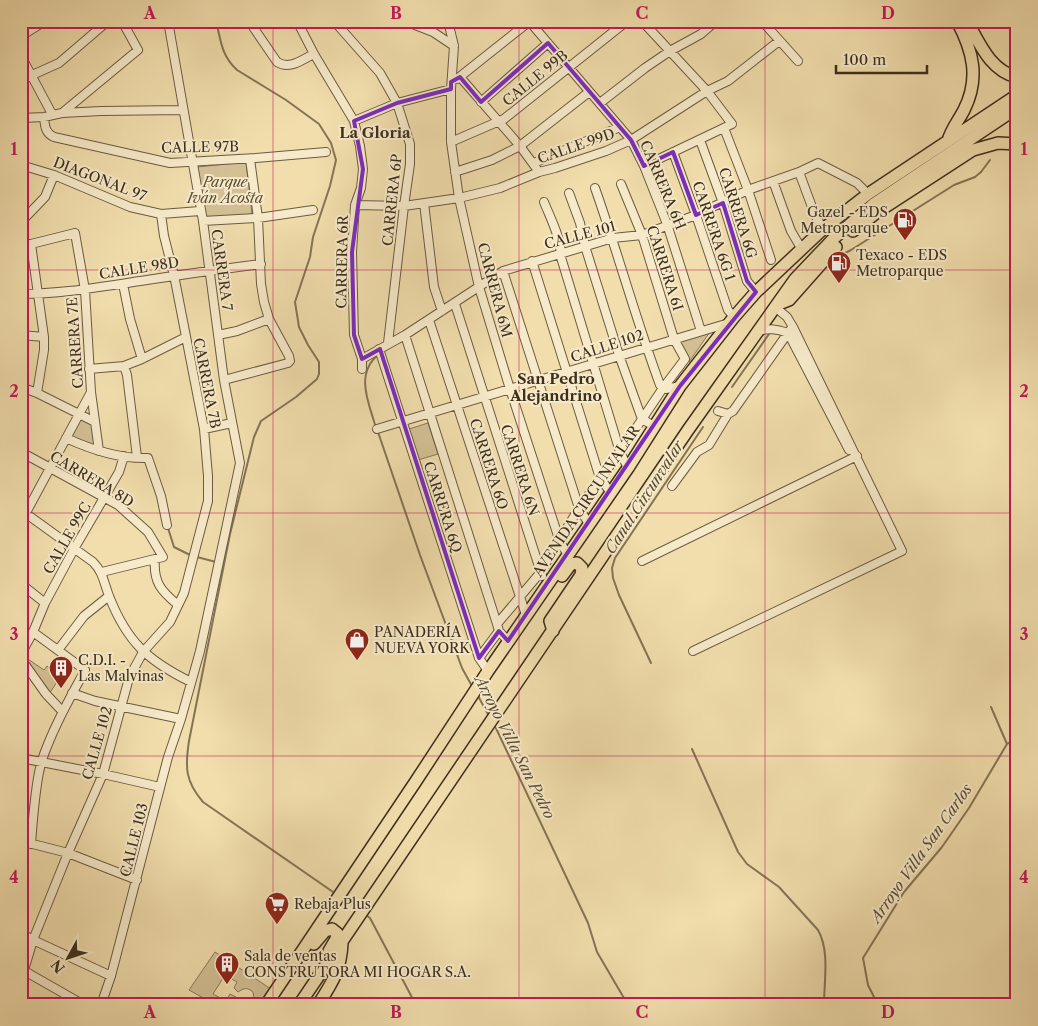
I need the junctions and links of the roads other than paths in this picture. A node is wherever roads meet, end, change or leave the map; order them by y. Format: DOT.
graph roads {
  1 [pos="45,21"];
  2 [pos="108,21"];
  3 [pos="122,21"];
  4 [pos="168,21"];
  5 [pos="249,21"];
  6 [pos="297,21"];
  7 [pos="334,21"];
  8 [pos="405,21"];
  9 [pos="448,21"];
  10 [pos="530,21"];
  11 [pos="626,21"];
  12 [pos="642,21"];
  13 [pos="716,21"];
  14 [pos="762,21"];
  15 [pos="957,21"];
  16 [pos="967,21"];
  17 [pos="433,32"];
  18 [pos="21,36"];
  19 [pos="779,41"];
  20 [pos="548,42"];
  21 [pos="454,46"];
  22 [pos="670,51"];
  23 [pos="314,54"];
  24 [pos="21,56"];
  25 [pos="798,61"];
  26 [pos="569,67"];
  27 [pos="31,76"];
  28 [pos="1017,76"];
  29 [pos="460,77"];
  30 [pos="21,80"];
  31 [pos="451,86"];
  32 [pos="707,91"];
  33 [pos="589,92"];
  34 [pos="1017,95"];
  35 [pos="481,102"];
  36 [pos="397,103"];
  37 [pos="600,103"];
  38 [pos="1017,108"];
  39 [pos="182,110"];
  40 [pos="62,113"];
  41 [pos="48,116"];
  42 [pos="21,118"];
  43 [pos="354,121"];
  44 [pos="499,122"];
  45 [pos="620,127"];
  46 [pos="724,128"];
  47 [pos="631,140"];
  48 [pos="700,140"];
  49 [pos="948,141"];
  50 [pos="451,142"];
  51 [pos="1017,144"];
  52 [pos="960,145"];
  53 [pos="520,146"];
  54 [pos="326,152"];
  55 [pos="672,152"];
  56 [pos="250,159"];
  57 [pos="192,163"];
  58 [pos="534,163"];
  59 [pos="21,165"];
  60 [pos="644,166"];
  61 [pos="939,171"];
  62 [pos="455,172"];
  63 [pos="539,172"];
  64 [pos="799,172"];
  65 [pos="54,174"];
  66 [pos="909,179"];
  67 [pos="773,181"];
  68 [pos="622,184"];
  69 [pos="595,188"];
  70 [pos="748,190"];
  71 [pos="569,193"];
  72 [pos="868,194"];
  73 [pos="459,198"];
  74 [pos="544,202"];
  75 [pos="723,202"];
  76 [pos="424,203"];
  77 [pos="355,205"];
  78 [pos="404,206"];
  79 [pos="313,210"];
  80 [pos="200,211"];
  81 [pos="161,214"];
  82 [pos="696,215"];
  83 [pos="258,218"];
  84 [pos="203,221"];
  85 [pos="21,222"];
  86 [pos="667,224"];
  87 [pos="823,229"];
  88 [pos="642,234"];
  89 [pos="613,238"];
  90 [pos="21,244"];
  91 [pos="31,244"];
  92 [pos="585,246"];
  93 [pos="800,248"];
  94 [pos="560,254"];
  95 [pos="771,260"];
  96 [pos="532,261"];
  97 [pos="261,264"];
  98 [pos="210,270"];
  99 [pos="503,271"];
  100 [pos="174,275"];
  101 [pos="123,284"];
  102 [pos="479,287"];
  103 [pos="85,290"];
  104 [pos="756,292"];
  105 [pos="21,294"];
  106 [pos="38,294"];
  107 [pos="455,304"];
  108 [pos="775,306"];
  109 [pos="442,311"];
  110 [pos="270,319"];
  111 [pos="732,319"];
  112 [pos="429,320"];
  113 [pos="790,330"];
  114 [pos="701,331"];
  115 [pos="758,331"];
  116 [pos="21,335"];
  117 [pos="218,335"];
  118 [pos="405,335"];
  119 [pos="44,337"];
  120 [pos="186,337"];
  121 [pos="674,339"];
  122 [pos="388,343"];
  123 [pos="646,347"];
  124 [pos="379,349"];
  125 [pos="619,356"];
  126 [pos="142,359"];
  127 [pos="362,359"];
  128 [pos="593,364"];
  129 [pos="124,366"];
  130 [pos="90,369"];
  131 [pos="362,369"];
  132 [pos="566,373"];
  133 [pos="224,380"];
  134 [pos="539,381"];
  135 [pos="680,386"];
  136 [pos="21,387"];
  137 [pos="663,388"];
  138 [pos="510,389"];
  139 [pos="91,392"];
  140 [pos="37,393"];
  141 [pos="483,396"];
  142 [pos="456,404"];
  143 [pos="718,411"];
  144 [pos="429,413"];
  145 [pos="79,414"];
  146 [pos="728,414"];
  147 [pos="642,419"];
  148 [pos="402,421"];
  149 [pos="95,422"];
  150 [pos="232,423"];
  151 [pos="654,426"];
  152 [pos="204,429"];
  153 [pos="377,429"];
  154 [pos="66,438"];
  155 [pos="99,451"];
  156 [pos="21,452"];
  157 [pos="620,452"];
  158 [pos="124,456"];
  159 [pos="137,457"];
  160 [pos="855,457"];
  161 [pos="240,464"];
  162 [pos="50,468"];
  163 [pos="628,468"];
  164 [pos="600,478"];
  165 [pos="672,486"];
  166 [pos="611,493"];
  167 [pos="105,498"];
  168 [pos="579,508"];
  169 [pos="23,511"];
  170 [pos="21,522"];
  171 [pos="589,524"];
  172 [pos="167,525"];
  173 [pos="560,542"];
  174 [pos="74,548"];
  175 [pos="568,554"];
  176 [pos="194,556"];
  177 [pos="159,558"];
  178 [pos="642,561"];
  179 [pos="102,572"];
  180 [pos="540,573"];
  181 [pos="21,584"];
  182 [pos="547,584"];
  183 [pos="109,596"];
  184 [pos="520,599"];
  185 [pos="45,603"];
  186 [pos="178,605"];
  187 [pos="524,618"];
  188 [pos="498,628"];
  189 [pos="553,631"];
  190 [pos="33,632"];
  191 [pos="508,641"];
  192 [pos="58,650"];
  193 [pos="693,651"];
  194 [pos="143,652"];
  195 [pos="21,654"];
  196 [pos="479,658"];
  197 [pos="21,659"];
  198 [pos="488,671"];
  199 [pos="192,682"];
  200 [pos="72,694"];
  201 [pos="120,706"];
  202 [pos="62,711"];
  203 [pos="181,719"];
  204 [pos="21,758"];
  205 [pos="42,762"];
  206 [pos="104,774"];
  207 [pos="160,787"];
  208 [pos="21,841"];
  209 [pos="31,844"];
  210 [pos="68,853"];
  211 [pos="137,880"];
  212 [pos="21,933"];
  213 [pos="33,940"];
  214 [pos="342,942"];
  215 [pos="22,970"];
  216 [pos="111,976"];
  217 [pos="281,983"];
  218 [pos="300,1003"];
  219 [pos="84,1005"];
  220 [pos="101,1005"];
  221 [pos="266,1005"];
  222 [pos="318,1005"];
  1 -- 18 [label="street"];
  2 -- 27 [label="street"];
  3 -- 40 [label="street"];
  4 -- 39 [label="street, CARRERA 7"];
  5 -- 23 [label="street"];
  6 -- 23 [label="street, CARRERA 6R"];
  7 -- 36 [label="street, CARRERA 6P"];
  8 -- 17 [label="street"];
  9 -- 17 [label="street"];
  9 -- 21 [label="street, CARRERA 6M"];
  10 -- 20 [label="street, CARRERA 6H"];
  10 -- 29 [label="street"];
  11 -- 26 [label="street, CALLE 99B"];
  12 -- 22 [label="street"];
  13 -- 22 [label="street"];
  14 -- 19 [label="street"];
  15 -- 49 [label="highway"];
  16 -- 28 [label="highway"];
  17 -- 21 [label="street"];
  19 -- 25 [label="street"];
  19 -- 32 [label="street, CALLE 99D"];
  20 -- 26 [label="street, CARRERA 6H"];
  20 -- 35 [label="street"];
  21 -- 31 [label="street, CARRERA 6M"];
  22 -- 32 [label="street"];
  22 -- 37 [label="street"];
  23 -- 43 [label="street, CARRERA 6R"];
  24 -- 27 [label="street"];
  26 -- 33 [label="street, CARRERA 6H"];
  26 -- 44 [label="street, CALLE 99B"];
  27 -- 30 [label="street"];
  27 -- 41 [label="street"];
  29 -- 31 [label="street"];
  29 -- 35 [label="street"];
  31 -- 36 [label="street"];
  31 -- 50 [label="street, CARRERA 6M"];
  32 -- 46 [label="street"];
  32 -- 47 [label="street, CALLE 99D"];
  33 -- 37 [label="street, CARRERA 6H"];
  33 -- 53 [label="street"];
  34 -- 49 [label="highway, AVENIDA CIRCUNVALAR"];
  35 -- 44 [label="street"];
  36 -- 43 [label="street"];
  36 -- 78 [label="street, CARRERA 6P"];
  37 -- 45 [label="street, CARRERA 6H"];
  38 -- 52 [label="highway"];
  39 -- 40 [label="street"];
  39 -- 57 [label="street, CARRERA 7"];
  40 -- 41 [label="street"];
  41 -- 42 [label="street"];
  41 -- 57 [label="street, CALLE 97B"];
  43 -- 77 [label="street, CARRERA 6R"];
  44 -- 50 [label="street, CALLE 99B"];
  44 -- 53 [label="street"];
  45 -- 47 [label="street, CARRERA 6H"];
  45 -- 58 [label="street"];
  46 -- 48 [label="street"];
  46 -- 70 [label="street"];
  47 -- 60 [label="street, CARRERA 6H"];
  47 -- 63 [label="street, CALLE 99D"];
  48 -- 55 [label="street"];
  48 -- 75 [label="street, CARRERA 6G"];
  49 -- 72 [label="highway, AVENIDA CIRCUNVALAR"];
  50 -- 62 [label="street, CARRERA 6M"];
  51 -- 61 [label="highway"];
  52 -- 61 [label="highway"];
  52 -- 66 [label="highway"];
  53 -- 58 [label="street"];
  53 -- 62 [label="street"];
  54 -- 56 [label="street, CALLE 97B"];
  55 -- 60 [label="street"];
  55 -- 82 [label="street, CARRERA 6G 1"];
  56 -- 57 [label="street, CALLE 97B"];
  56 -- 83 [label="street"];
  57 -- 80 [label="street, CARRERA 7"];
  58 -- 63 [label="street"];
  59 -- 65 [label="street, DIAGONAL 97"];
  60 -- 86 [label="street, CARRERA 6H"];
  61 -- 66 [label="highway"];
  61 -- 108 [label="highway"];
  62 -- 73 [label="street, CARRERA 6M"];
  63 -- 73 [label="street, CALLE 99D"];
  64 -- 67 [label="street, CALLE 101"];
  64 -- 72 [label="street, CALLE 101"];
  64 -- 87 [label="street"];
  65 -- 81 [label="street, DIAGONAL 97"];
  65 -- 85 [label="street"];
  66 -- 108 [label="highway"];
  67 -- 70 [label="street, CALLE 101"];
  67 -- 93 [label="street"];
  68 -- 88 [label="street, CARRERA 6I"];
  69 -- 89 [label="street"];
  70 -- 75 [label="street, CALLE 101"];
  70 -- 95 [label="street"];
  71 -- 92 [label="street"];
  72 -- 87 [label="highway, AVENIDA CIRCUNVALAR"];
  73 -- 76 [label="street, CALLE 99D"];
  73 -- 102 [label="street, CARRERA 6M"];
  74 -- 94 [label="street"];
  75 -- 82 [label="street, CALLE 101"];
  75 -- 104 [label="street, CARRERA 6G"];
  76 -- 78 [label="street, CALLE 99D"];
  76 -- 109 [label="street"];
  77 -- 78 [label="street, CALLE 99D"];
  77 -- 127 [label="street, CARRERA 6R"];
  78 -- 122 [label="street, CARRERA 6P"];
  79 -- 83 [label="street"];
  80 -- 81 [label="street, DIAGONAL 97"];
  80 -- 84 [label="street, CARRERA 7"];
  81 -- 100 [label="street, CARRERA 7B"];
  82 -- 86 [label="street, CALLE 101"];
  82 -- 111 [label="street, CARRERA 6G 1"];
  83 -- 84 [label="street"];
  83 -- 97 [label="street"];
  84 -- 98 [label="street, CARRERA 7"];
  86 -- 88 [label="street, CALLE 101"];
  86 -- 114 [label="street, CARRERA 6H"];
  87 -- 93 [label="highway, AVENIDA CIRCUNVALAR"];
  88 -- 89 [label="street, CALLE 101"];
  88 -- 121 [label="street, CARRERA 6I"];
  89 -- 92 [label="street, CALLE 101"];
  89 -- 123 [label="street"];
  90 -- 91 [label="street"];
  91 -- 103 [label="street, CARRERA 7E"];
  91 -- 106 [label="street"];
  92 -- 94 [label="street, CALLE 101"];
  92 -- 125 [label="street"];
  93 -- 104 [label="highway, AVENIDA CIRCUNVALAR"];
  94 -- 96 [label="street, CALLE 101"];
  94 -- 128 [label="street"];
  96 -- 99 [label="street, CALLE 101"];
  96 -- 132 [label="street"];
  97 -- 98 [label="street, CALLE 98D"];
  97 -- 110 [label="street"];
  98 -- 100 [label="street, CALLE 98D"];
  98 -- 117 [label="street, CARRERA 7"];
  99 -- 102 [label="street, CALLE 101"];
  99 -- 134 [label="street"];
  100 -- 101 [label="street, CALLE 98D"];
  100 -- 120 [label="street, CARRERA 7B"];
  101 -- 103 [label="street, CALLE 98D"];
  101 -- 126 [label="street"];
  102 -- 107 [label="street, CALLE 101"];
  102 -- 138 [label="street, CARRERA 6M"];
  103 -- 106 [label="street, CALLE 98D"];
  103 -- 130 [label="street, CARRERA 7E"];
  104 -- 111 [label="highway, AVENIDA CIRCUNVALAR"];
  105 -- 106 [label="street, CALLE 98D"];
  106 -- 119 [label="street"];
  107 -- 109 [label="street, CALLE 101"];
  107 -- 141 [label="street, CARRERA 6N"];
  108 -- 113 [label="street"];
  108 -- 115 [label="highway"];
  109 -- 112 [label="street, CALLE 101"];
  110 -- 117 [label="street"];
  110 -- 133 [label="street"];
  111 -- 114 [label="street, CALLE 102"];
  111 -- 135 [label="highway, AVENIDA CIRCUNVALAR"];
  112 -- 118 [label="street, CALLE 101"];
  112 -- 142 [label="street, CARRERA 6O"];
  113 -- 115 [label="street"];
  113 -- 146 [label="street"];
  113 -- 160 [label="street"];
  114 -- 121 [label="street, CALLE 102"];
  115 -- 189 [label="highway"];
  116 -- 119 [label="street"];
  117 -- 133 [label="street, CARRERA 7"];
  118 -- 122 [label="street, CALLE 101"];
  118 -- 144 [label="street"];
  119 -- 140 [label="street"];
  120 -- 126 [label="street"];
  120 -- 152 [label="street, CARRERA 7B"];
  121 -- 123 [label="street, CALLE 102"];
  121 -- 137 [label="street, CARRERA 6I"];
  122 -- 124 [label="street, CALLE 101"];
  123 -- 125 [label="street, CALLE 102"];
  123 -- 137 [label="street"];
  124 -- 127 [label="street, CALLE 101"];
  124 -- 148 [label="street, CARRERA 6Q"];
  125 -- 128 [label="street, CALLE 102"];
  125 -- 147 [label="street"];
  126 -- 129 [label="street"];
  127 -- 131 [label="street, CARRERA 6R"];
  128 -- 132 [label="street, CALLE 102"];
  128 -- 157 [label="street"];
  129 -- 130 [label="street"];
  129 -- 159 [label="street"];
  130 -- 139 [label="street, CARRERA 7E"];
  132 -- 134 [label="street, CALLE 102"];
  132 -- 164 [label="street"];
  133 -- 150 [label="street, CARRERA 7"];
  134 -- 138 [label="street, CALLE 102"];
  134 -- 168 [label="street"];
  135 -- 137 [label="street"];
  135 -- 151 [label="highway, AVENIDA CIRCUNVALAR"];
  136 -- 140 [label="street"];
  137 -- 147 [label="street"];
  138 -- 141 [label="street, CALLE 102"];
  138 -- 173 [label="street, CARRERA 6M"];
  139 -- 145 [label="street"];
  139 -- 149 [label="street, CARRERA 7E"];
  140 -- 145 [label="street"];
  141 -- 142 [label="street, CALLE 102"];
  141 -- 180 [label="street, CARRERA 6N"];
  142 -- 144 [label="street, CALLE 102"];
  142 -- 184 [label="street, CARRERA 6O"];
  143 -- 146 [label="street"];
  144 -- 148 [label="street, CALLE 102"];
  144 -- 188 [label="street"];
  145 -- 149 [label="street"];
  145 -- 154 [label="street"];
  146 -- 165 [label="street"];
  147 -- 151 [label="street"];
  147 -- 157 [label="street"];
  148 -- 153 [label="street, CALLE 102"];
  148 -- 196 [label="street, CARRERA 6Q"];
  149 -- 155 [label="street, CARRERA 7E"];
  150 -- 152 [label="street"];
  150 -- 161 [label="street, CARRERA 7"];
  151 -- 163 [label="highway, AVENIDA CIRCUNVALAR"];
  152 -- 176 [label="street, CARRERA 7B"];
  154 -- 155 [label="street"];
  154 -- 162 [label="street"];
  155 -- 158 [label="street"];
  156 -- 162 [label="street, CARRERA 8D"];
  157 -- 163 [label="street"];
  157 -- 164 [label="street"];
  158 -- 159 [label="street"];
  158 -- 167 [label="street, CALLE 99C"];
  159 -- 172 [label="street"];
  160 -- 178 [label="street"];
  160 -- 193 [label="street"];
  161 -- 199 [label="street, CALLE 103"];
  162 -- 167 [label="street, CARRERA 8D"];
  162 -- 169 [label="street"];
  163 -- 166 [label="highway, AVENIDA CIRCUNVALAR"];
  164 -- 166 [label="street"];
  164 -- 168 [label="street"];
  166 -- 171 [label="highway, AVENIDA CIRCUNVALAR"];
  167 -- 174 [label="street, CALLE 99C"];
  167 -- 177 [label="street, CARRERA 8D"];
  168 -- 171 [label="street"];
  168 -- 173 [label="street"];
  169 -- 170 [label="street"];
  169 -- 174 [label="street"];
  171 -- 175 [label="highway, AVENIDA CIRCUNVALAR"];
  173 -- 175 [label="street, CARRERA 6M"];
  173 -- 180 [label="street"];
  174 -- 179 [label="street"];
  174 -- 185 [label="street, CALLE 99C"];
  175 -- 182 [label="highway, AVENIDA CIRCUNVALAR"];
  176 -- 186 [label="street, CALLE 102"];
  177 -- 179 [label="street"];
  177 -- 186 [label="street, CARRERA 8D"];
  179 -- 183 [label="street"];
  180 -- 182 [label="street, CARRERA 6N"];
  180 -- 184 [label="street"];
  181 -- 185 [label="street"];
  182 -- 187 [label="highway, AVENIDA CIRCUNVALAR"];
  183 -- 192 [label="street"];
  183 -- 194 [label="street"];
  184 -- 187 [label="street, CARRERA 6O"];
  184 -- 188 [label="street"];
  185 -- 190 [label="street, CALLE 99C"];
  186 -- 194 [label="street, CALLE 102"];
  187 -- 189 [label="highway"];
  187 -- 191 [label="highway, AVENIDA CIRCUNVALAR"];
  188 -- 191 [label="street"];
  188 -- 196 [label="street"];
  189 -- 214 [label="highway"];
  190 -- 192 [label="street"];
  190 -- 195 [label="street, CALLE 99C"];
  191 -- 198 [label="highway, AVENIDA CIRCUNVALAR"];
  192 -- 200 [label="street"];
  194 -- 199 [label="street"];
  194 -- 201 [label="street, CALLE 102"];
  196 -- 198 [label="street, CARRERA 6Q"];
  197 -- 202 [label="street"];
  198 -- 217 [label="highway, AVENIDA CIRCUNVALAR"];
  199 -- 203 [label="street, CALLE 103"];
  200 -- 201 [label="street"];
  200 -- 202 [label="street"];
  201 -- 203 [label="street"];
  201 -- 206 [label="street, CALLE 102"];
  202 -- 205 [label="street"];
  203 -- 207 [label="street, CALLE 103"];
  204 -- 205 [label="street"];
  205 -- 206 [label="street"];
  205 -- 209 [label="street"];
  206 -- 207 [label="street"];
  206 -- 210 [label="street, CALLE 102"];
  207 -- 211 [label="street, CALLE 103"];
  208 -- 209 [label="street"];
  209 -- 210 [label="street"];
  210 -- 211 [label="street"];
  210 -- 213 [label="street, CALLE 102"];
  211 -- 216 [label="street, CALLE 103"];
  212 -- 213 [label="street"];
  213 -- 215 [label="street, CALLE 102"];
  213 -- 216 [label="street"];
  214 -- 218 [label="highway"];
  214 -- 222 [label="highway"];
  215 -- 219 [label="street"];
  216 -- 220 [label="street, CALLE 103"];
  217 -- 218 [label="highway"];
  217 -- 221 [label="highway, AVENIDA CIRCUNVALAR"];
}
